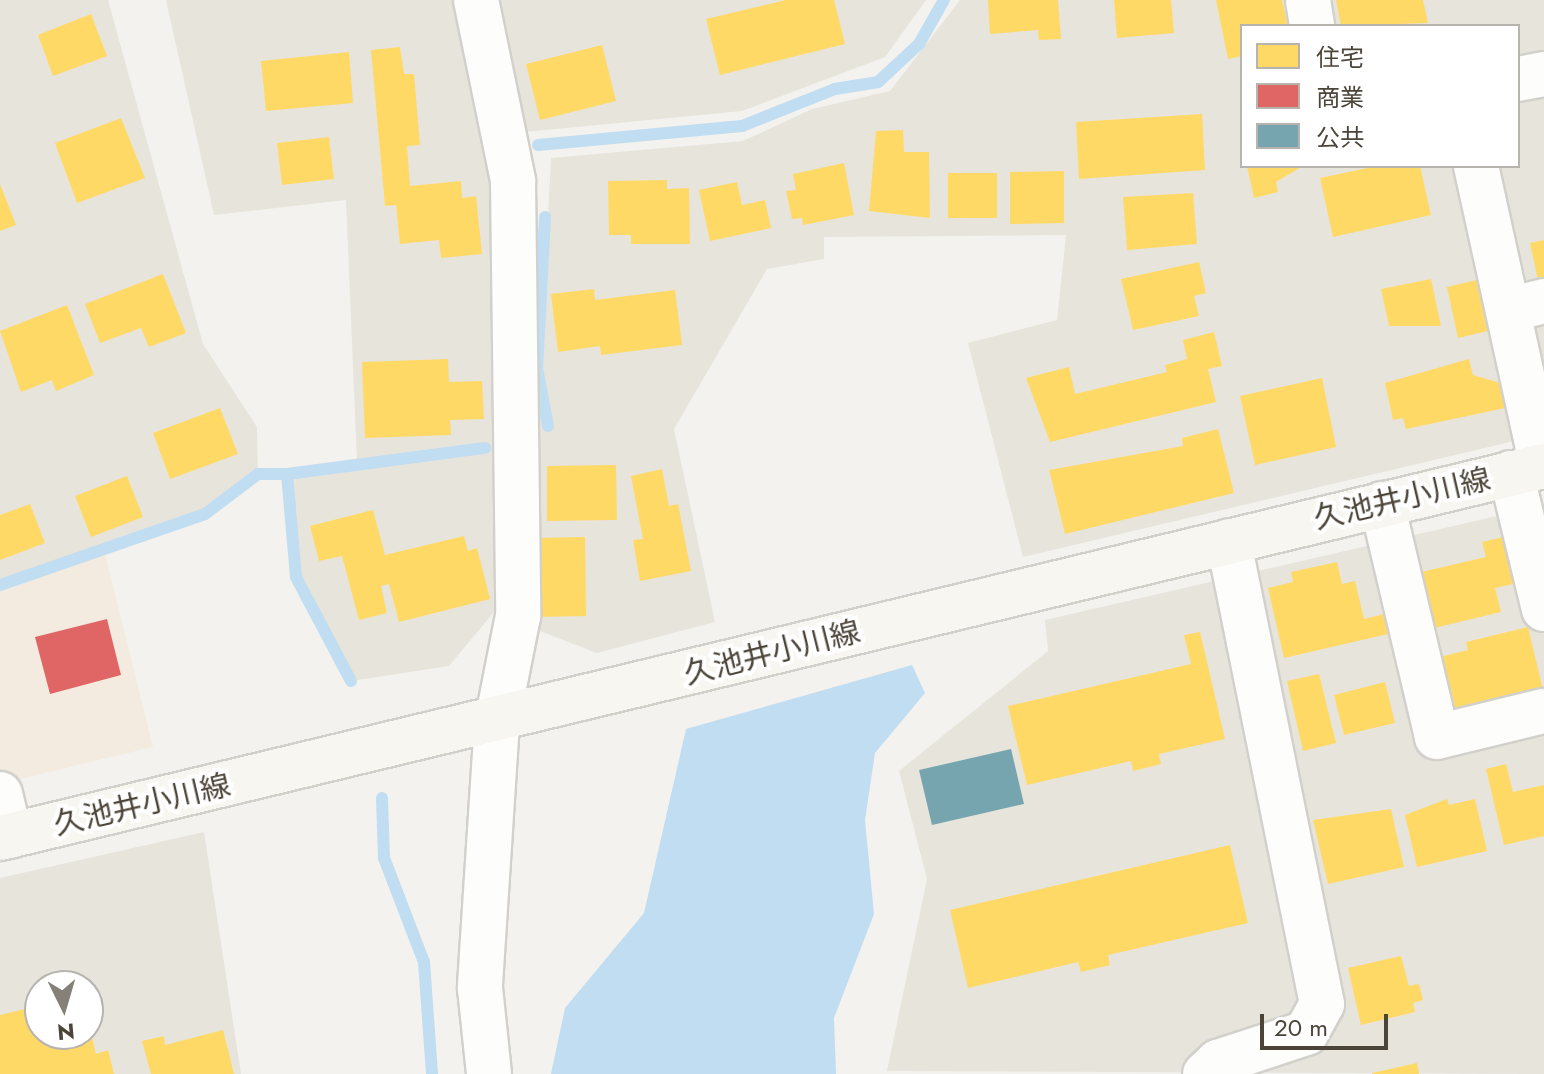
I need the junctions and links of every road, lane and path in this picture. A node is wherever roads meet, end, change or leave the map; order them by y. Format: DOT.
graph roads {
  1 [pos="476,0"];
  2 [pos="1308,0"];
  3 [pos="1312,24"];
  4 [pos="1544,74"];
  5 [pos="1520,79"];
  6 [pos="1477,168"];
  7 [pos="1526,306"];
  8 [pos="1532,469"];
  9 [pos="1382,504"];
  10 [pos="1229,541"];
  11 [pos="1544,609"];
  12 [pos="1544,711"];
  13 [pos="497,722"];
  14 [pos="0,794"];
  15 [pos="5,837"];
  16 [pos="489,1074"];
  17 [pos="1205,1074"];
  1 -- 13 [label="street"];
  2 -- 3 [label="street"];
  4 -- 5 [label="street"];
  6 -- 7 [label="street"];
  7 -- 8 [label="street"];
  8 -- 9 [label="street, 久池井小川線"];
  8 -- 11 [label="street"];
  9 -- 10 [label="street, 久池井小川線"];
  9 -- 12 [label="street"];
  10 -- 13 [label="street, 久池井小川線"];
  10 -- 17 [label="street"];
  13 -- 15 [label="street, 久池井小川線"];
  13 -- 16 [label="street"];
  14 -- 15 [label="street"];
}
